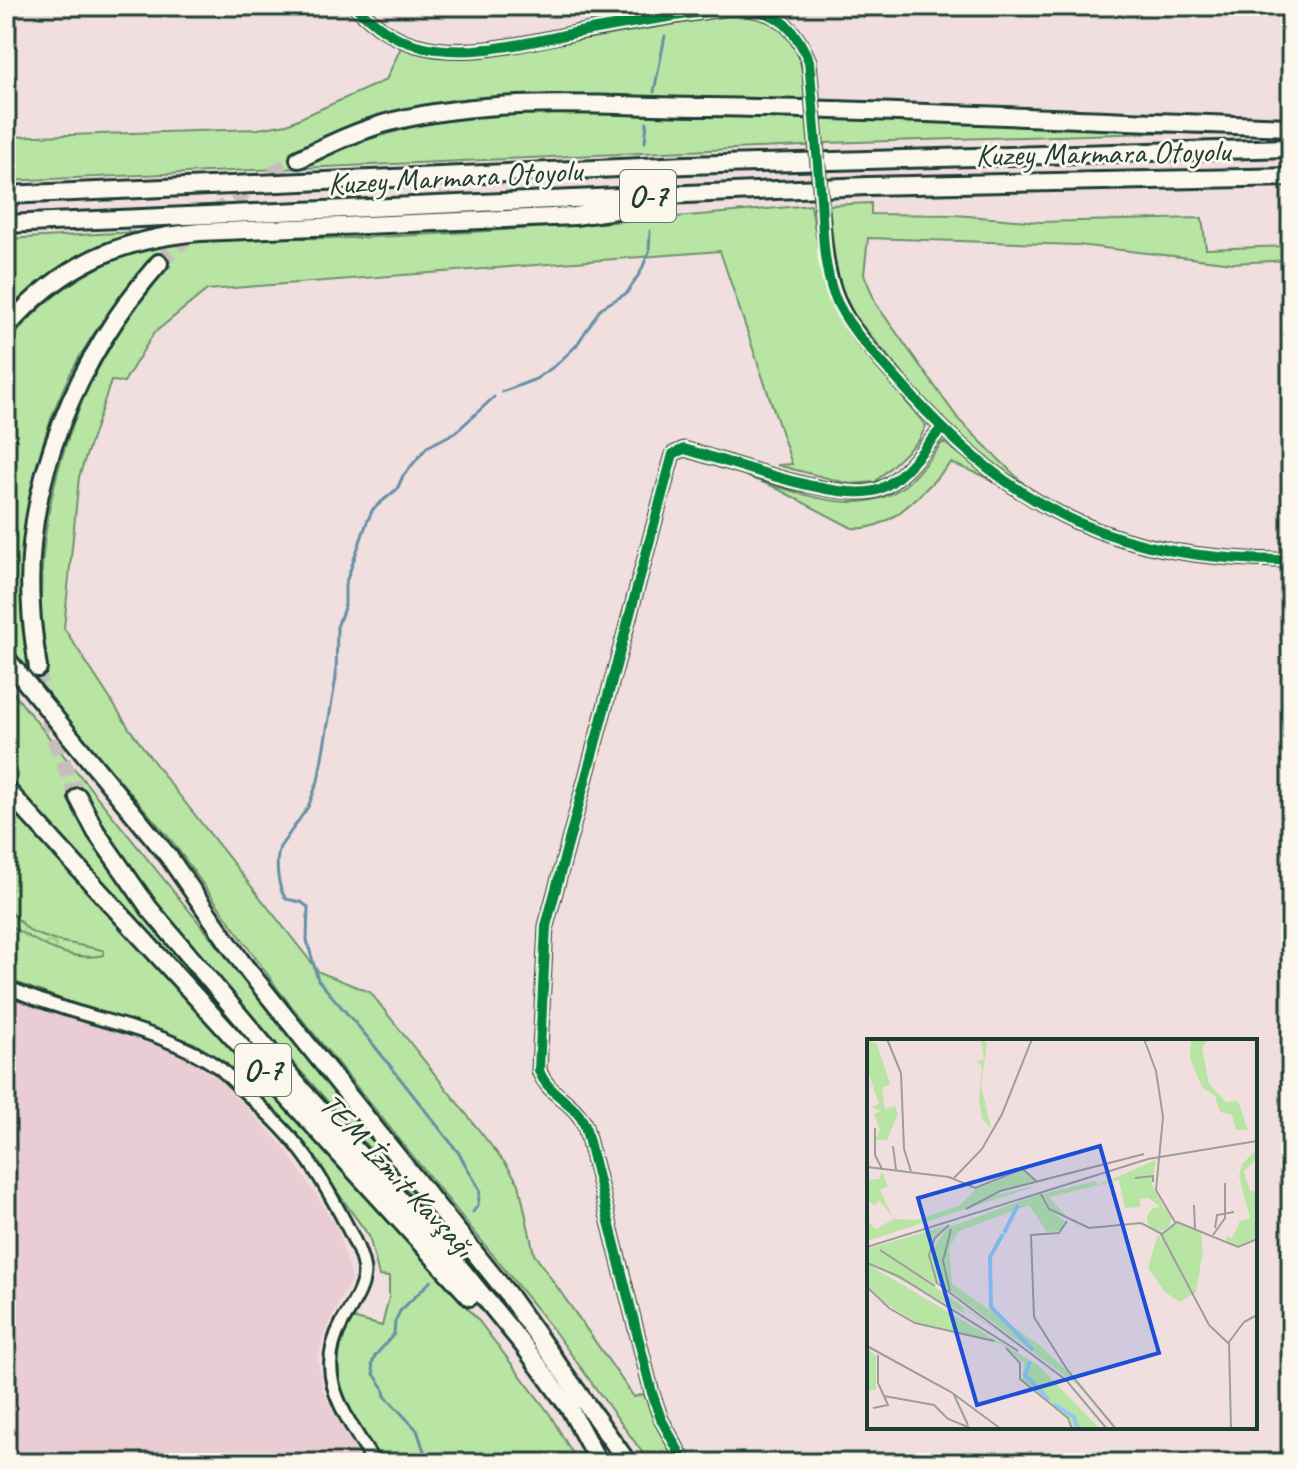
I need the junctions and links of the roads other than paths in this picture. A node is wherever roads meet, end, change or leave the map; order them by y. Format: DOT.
graph roads {
  1 [pos="355,6"];
  2 [pos="1291,127"];
  3 [pos="1291,148"];
  4 [pos="299,159"];
  5 [pos="1291,177"];
  6 [pos="728,193"];
  7 [pos="6,195"];
  8 [pos="6,224"];
  9 [pos="159,263"];
  10 [pos="6,328"];
  11 [pos="941,429"];
  12 [pos="1291,560"];
  13 [pos="6,658"];
  14 [pos="38,668"];
  15 [pos="6,674"];
  16 [pos="6,789"];
  17 [pos="78,797"];
  18 [pos="243,964"];
  19 [pos="6,986"];
  20 [pos="524,1346"];
  21 [pos="374,1463"];
  22 [pos="599,1463"];
  23 [pos="628,1463"];
  24 [pos="685,1463"];
  1 -- 11 [label="street, bridge"];
  2 -- 4 [label="highway"];
  3 -- 7 [label="highway, Kuzey Marmara Otoyolu / O-7"];
  5 -- 6 [label="highway, Kuzey Marmara Otoyolu / O-7"];
  6 -- 8 [label="highway, Kuzey Marmara Otoyolu / O-7"];
  6 -- 10 [label="highway"];
  9 -- 14 [label="highway"];
  11 -- 12 [label="street"];
  11 -- 24 [label="street"];
  13 -- 18 [label="highway"];
  15 -- 18 [label="highway, O-7"];
  16 -- 20 [label="highway, TEM İzmit Kavşağı / O-7"];
  17 -- 20 [label="highway"];
  18 -- 23 [label="highway, O-7"];
  19 -- 21 [label="street"];
  20 -- 22 [label="highway, O-7"];
}
